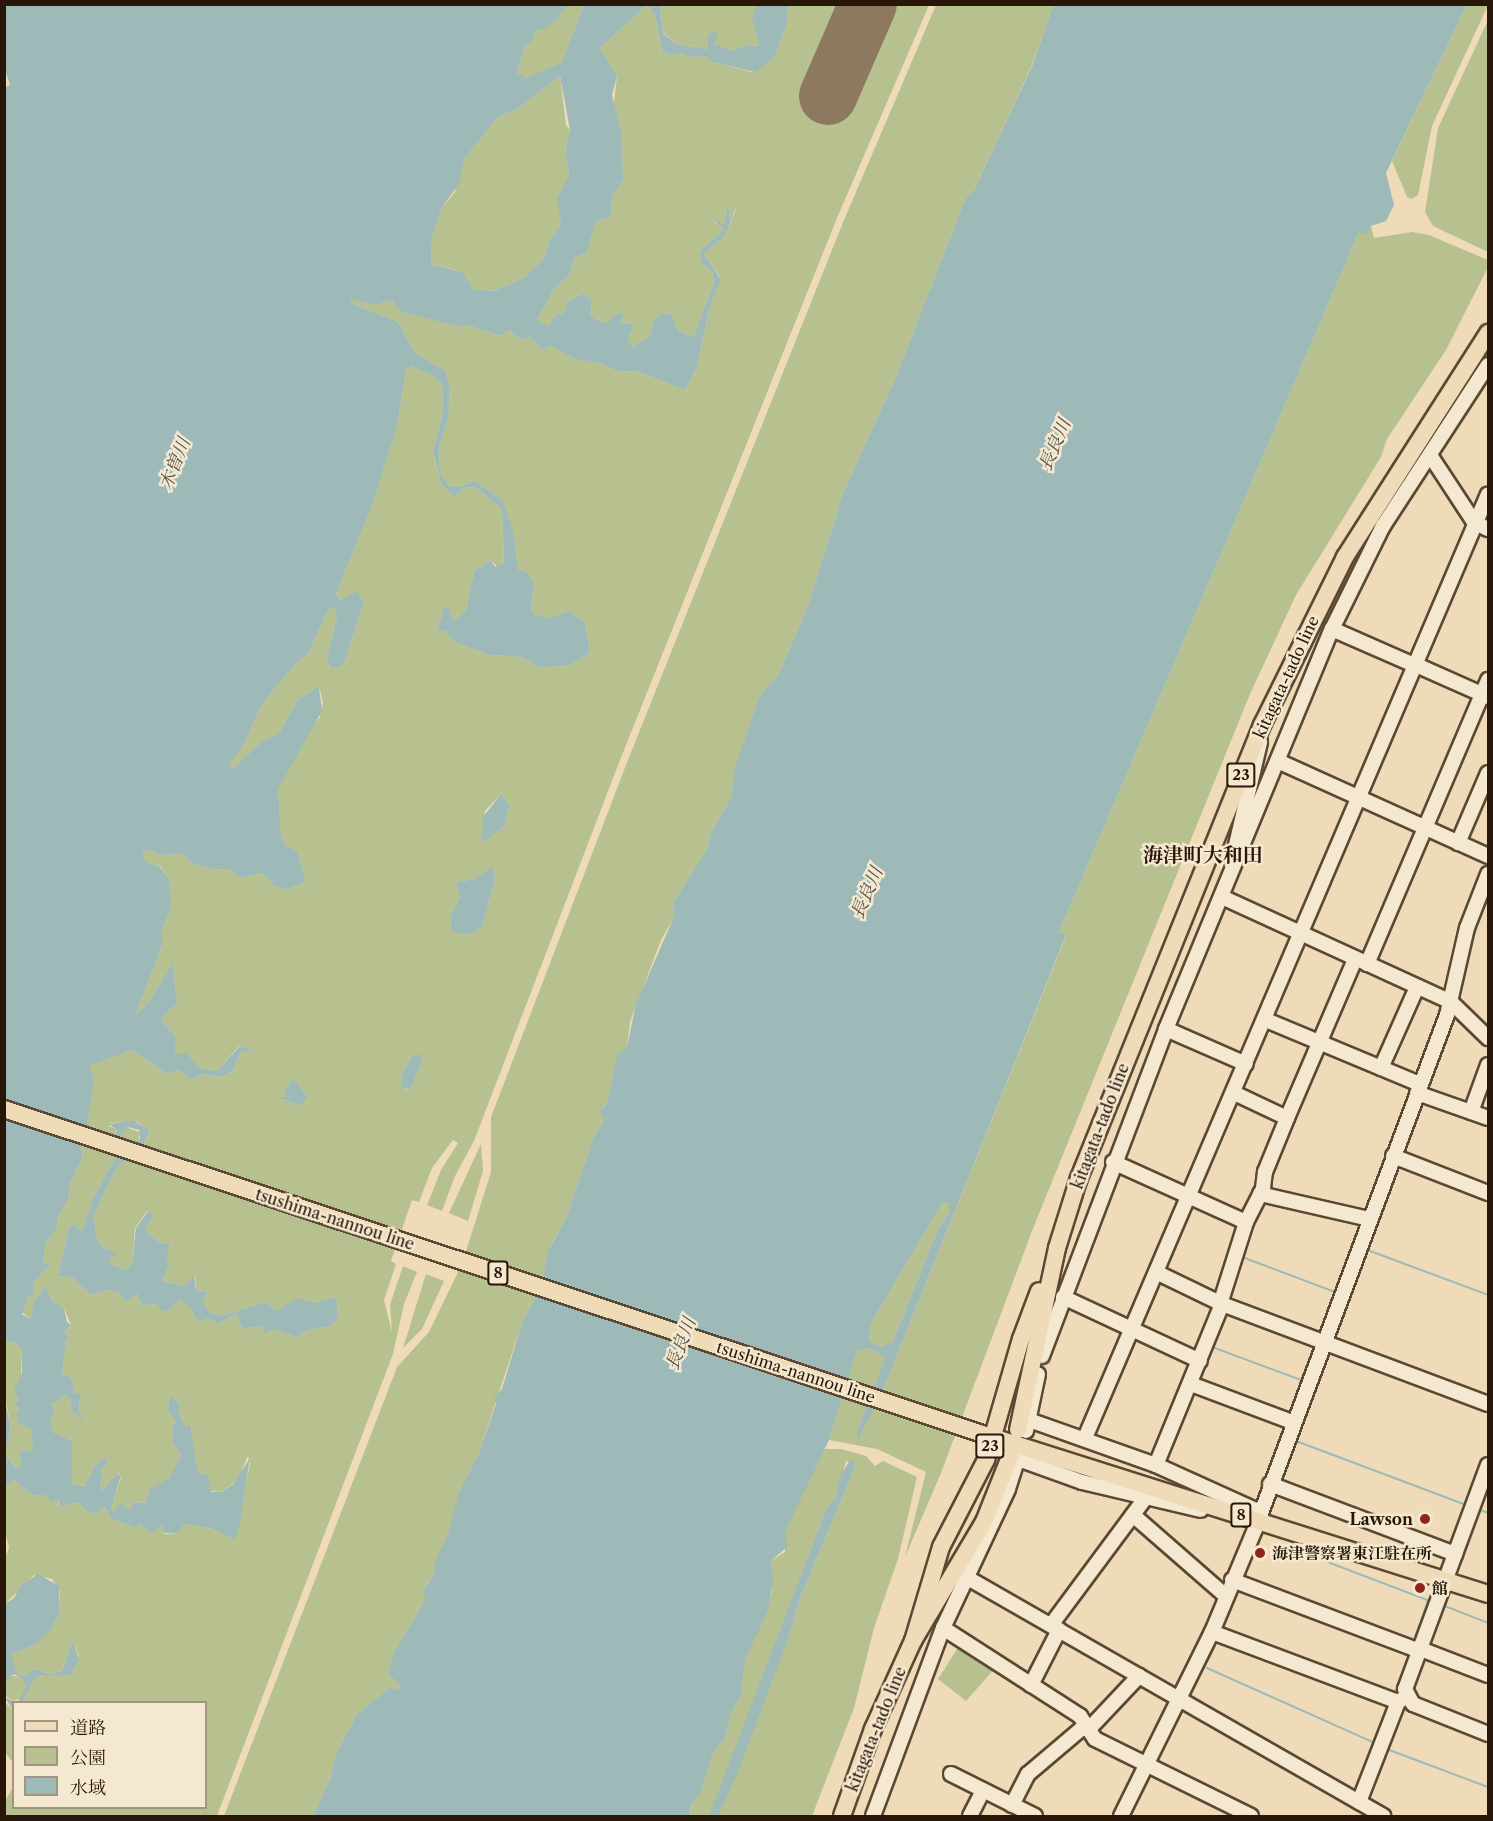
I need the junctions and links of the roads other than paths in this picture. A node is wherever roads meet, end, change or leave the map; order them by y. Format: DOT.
graph roads {
  1 [pos="1488,333"];
  2 [pos="1488,365"];
  3 [pos="1430,455"];
  4 [pos="1488,494"];
  5 [pos="1474,522"];
  6 [pos="1488,529"];
  7 [pos="1332,629"];
  8 [pos="1414,665"];
  9 [pos="1488,680"];
  10 [pos="1486,696"];
  11 [pos="1262,725"];
  12 [pos="1280,762"];
  13 [pos="1488,772"];
  14 [pos="1358,797"];
  15 [pos="1426,828"];
  16 [pos="1458,843"];
  17 [pos="1488,856"];
  18 [pos="1487,885"];
  19 [pos="1222,897"];
  20 [pos="1301,934"];
  21 [pos="1361,961"];
  22 [pos="1417,987"];
  23 [pos="1451,1002"];
  24 [pos="1266,1020"];
  25 [pos="1166,1029"];
  26 [pos="1488,1038"];
  27 [pos="1319,1043"];
  28 [pos="1246,1064"];
  29 [pos="1488,1065"];
  30 [pos="1381,1068"];
  31 [pos="1419,1089"];
  32 [pos="1234,1093"];
  33 [pos="4,1109"];
  34 [pos="1471,1112"];
  35 [pos="1287,1118"];
  36 [pos="1488,1118"];
  37 [pos="1393,1156"];
  38 [pos="1113,1162"];
  39 [pos="1488,1193"];
  40 [pos="1260,1194"];
  41 [pos="1190,1197"];
  42 [pos="1369,1219"];
  43 [pos="1246,1222"];
  44 [pos="1057,1248"];
  45 [pos="1158,1274"];
  46 [pos="1063,1297"];
  47 [pos="1221,1302"];
  48 [pos="1134,1330"];
  49 [pos="1323,1341"];
  50 [pos="1200,1361"];
  51 [pos="1191,1384"];
  52 [pos="1488,1404"];
  53 [pos="1292,1422"];
  54 [pos="1025,1427"];
  55 [pos="992,1437"];
  56 [pos="1085,1438"];
  57 [pos="1017,1454"];
  58 [pos="1156,1465"];
  59 [pos="1488,1465"];
  60 [pos="1270,1484"];
  61 [pos="1146,1497"];
  62 [pos="1132,1515"];
  63 [pos="1257,1520"];
  64 [pos="1455,1554"];
  65 [pos="966,1577"];
  66 [pos="1445,1579"];
  67 [pos="1232,1580"];
  68 [pos="1488,1594"];
  69 [pos="1226,1596"];
  70 [pos="943,1628"];
  71 [pos="1055,1628"];
  72 [pos="1212,1632"];
  73 [pos="913,1641"];
  74 [pos="1418,1649"];
  75 [pos="1488,1675"];
  76 [pos="1139,1676"];
  77 [pos="1030,1685"];
  78 [pos="1179,1698"];
  79 [pos="1402,1699"];
  80 [pos="1089,1729"];
  81 [pos="1488,1734"];
  82 [pos="1147,1764"];
  83 [pos="951,1774"];
  84 [pos="983,1790"];
  85 [pos="1359,1802"];
  86 [pos="1012,1805"];
  87 [pos="842,1816"];
  88 [pos="873,1816"];
  89 [pos="970,1816"];
  90 [pos="1035,1816"];
  91 [pos="1121,1816"];
  92 [pos="1251,1816"];
  93 [pos="1383,1816"];
  1 -- 11 [label="main road, kitagata-tado line / 23"];
  2 -- 3 [label="street"];
  3 -- 5 [label="street"];
  3 -- 7 [label="street"];
  4 -- 5 [label="street"];
  5 -- 6 [label="street"];
  5 -- 8 [label="street"];
  7 -- 8 [label="street"];
  7 -- 12 [label="street"];
  8 -- 10 [label="street"];
  8 -- 14 [label="street"];
  9 -- 10 [label="street"];
  10 -- 15 [label="street"];
  11 -- 19 [label="street"];
  11 -- 44 [label="main road, kitagata-tado line / 23"];
  12 -- 14 [label="street"];
  12 -- 19 [label="street"];
  13 -- 16 [label="street"];
  14 -- 15 [label="street"];
  14 -- 20 [label="street"];
  15 -- 16 [label="street"];
  15 -- 21 [label="street"];
  16 -- 17 [label="street"];
  18 -- 23 [label="street"];
  19 -- 20 [label="street"];
  19 -- 25 [label="street"];
  20 -- 21 [label="street"];
  20 -- 24 [label="street"];
  21 -- 22 [label="street"];
  21 -- 27 [label="street"];
  22 -- 23 [label="street"];
  22 -- 30 [label="street"];
  23 -- 26 [label="street"];
  23 -- 31 [label="street"];
  24 -- 27 [label="street"];
  24 -- 28 [label="street"];
  25 -- 28 [label="street"];
  25 -- 38 [label="street"];
  27 -- 30 [label="street"];
  27 -- 35 [label="street"];
  28 -- 32 [label="street"];
  29 -- 34 [label="street"];
  30 -- 31 [label="street"];
  31 -- 34 [label="street"];
  31 -- 37 [label="street"];
  32 -- 35 [label="street"];
  32 -- 41 [label="street"];
  33 -- 55 [label="main road, tsushima-nannou line / 8"];
  34 -- 36 [label="street"];
  35 -- 40 [label="street"];
  37 -- 39 [label="street"];
  37 -- 42 [label="street"];
  38 -- 41 [label="street"];
  38 -- 46 [label="street"];
  40 -- 42 [label="street"];
  40 -- 43 [label="street"];
  41 -- 43 [label="street"];
  41 -- 45 [label="street"];
  42 -- 49 [label="street"];
  43 -- 47 [label="street"];
  44 -- 54 [label="main road"];
  44 -- 55 [label="main road, 23"];
  45 -- 47 [label="street"];
  45 -- 48 [label="street"];
  46 -- 48 [label="street"];
  46 -- 54 [label="street"];
  47 -- 49 [label="street"];
  47 -- 50 [label="street"];
  48 -- 50 [label="street"];
  48 -- 56 [label="street"];
  49 -- 52 [label="street"];
  49 -- 53 [label="street"];
  50 -- 51 [label="street"];
  51 -- 53 [label="street"];
  51 -- 58 [label="street"];
  53 -- 60 [label="street"];
  54 -- 56 [label="street"];
  55 -- 63 [label="main road, tsushima-nannou line / 8"];
  55 -- 73 [label="main road, 23"];
  56 -- 58 [label="street"];
  57 -- 61 [label="street"];
  57 -- 65 [label="street"];
  57 -- 73 [label="main road"];
  58 -- 63 [label="street"];
  59 -- 64 [label="street"];
  60 -- 63 [label="street"];
  60 -- 64 [label="street"];
  61 -- 62 [label="street"];
  61 -- 63 [label="street"];
  62 -- 69 [label="street"];
  62 -- 71 [label="street"];
  63 -- 66 [label="main road, tsushima-nannou line / 8"];
  63 -- 67 [label="street"];
  64 -- 66 [label="street"];
  65 -- 70 [label="street"];
  65 -- 71 [label="street"];
  66 -- 68 [label="main road, tsushima-nannou line / 8"];
  66 -- 74 [label="street"];
  67 -- 69 [label="street"];
  67 -- 74 [label="street"];
  69 -- 72 [label="street"];
  70 -- 77 [label="street"];
  70 -- 88 [label="street"];
  71 -- 76 [label="street"];
  71 -- 77 [label="street"];
  72 -- 78 [label="street"];
  72 -- 79 [label="street"];
  73 -- 87 [label="main road, kitagata-tado line / 23"];
  74 -- 75 [label="street"];
  74 -- 79 [label="street"];
  76 -- 78 [label="street"];
  76 -- 80 [label="street"];
  77 -- 80 [label="street"];
  78 -- 82 [label="street"];
  78 -- 85 [label="street"];
  79 -- 81 [label="street"];
  79 -- 85 [label="street"];
  80 -- 82 [label="street"];
  80 -- 86 [label="street"];
  82 -- 91 [label="street"];
  82 -- 92 [label="street"];
  83 -- 84 [label="street"];
  84 -- 86 [label="street"];
  84 -- 89 [label="street"];
  85 -- 93 [label="street"];
  86 -- 90 [label="street"];
}
